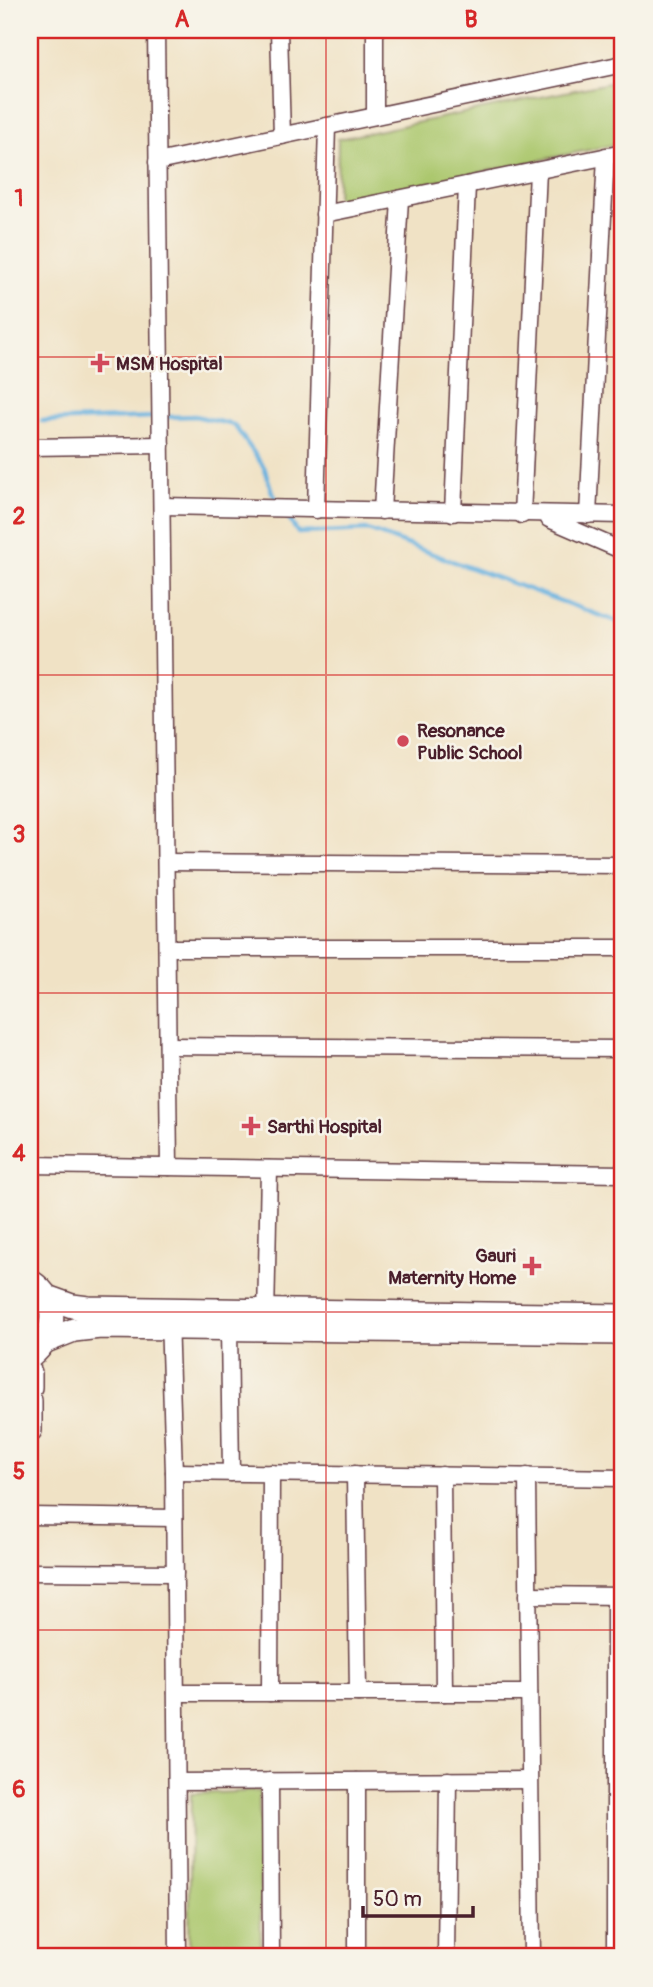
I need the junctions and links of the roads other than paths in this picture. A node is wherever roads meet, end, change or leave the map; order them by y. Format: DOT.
graph roads {
  1 [pos="156,30"];
  2 [pos="279,30"];
  3 [pos="374,30"];
  4 [pos="623,64"];
  5 [pos="375,116"];
  6 [pos="327,126"];
  7 [pos="282,136"];
  8 [pos="623,153"];
  9 [pos="606,156"];
  10 [pos="157,162"];
  11 [pos="538,170"];
  12 [pos="467,185"];
  13 [pos="400,199"];
  14 [pos="324,214"];
  15 [pos="161,445"];
  16 [pos="30,447"];
  17 [pos="162,506"];
  18 [pos="316,510"];
  19 [pos="382,511"];
  20 [pos="453,513"];
  21 [pos="522,515"];
  22 [pos="541,515"];
  23 [pos="588,515"];
  24 [pos="623,515"];
  25 [pos="623,551"];
  26 [pos="166,862"];
  27 [pos="623,865"];
  28 [pos="167,948"];
  29 [pos="623,948"];
  30 [pos="168,1046"];
  31 [pos="623,1049"];
  32 [pos="30,1165"];
  33 [pos="169,1167"];
  34 [pos="269,1169"];
  35 [pos="623,1174"];
  36 [pos="30,1281"];
  37 [pos="47,1297"];
  38 [pos="623,1316"];
  39 [pos="169,1318"];
  40 [pos="266,1319"];
  41 [pos="229,1328"];
  42 [pos="623,1333"];
  43 [pos="38,1349"];
  44 [pos="30,1373"];
  45 [pos="30,1387"];
  46 [pos="30,1401"];
  47 [pos="30,1430"];
  48 [pos="174,1472"];
  49 [pos="231,1473"];
  50 [pos="271,1473"];
  51 [pos="355,1474"];
  52 [pos="442,1475"];
  53 [pos="527,1476"];
  54 [pos="623,1478"];
  55 [pos="30,1516"];
  56 [pos="174,1518"];
  57 [pos="30,1572"];
  58 [pos="175,1573"];
  59 [pos="528,1595"];
  60 [pos="619,1596"];
  61 [pos="176,1693"];
  62 [pos="270,1693"];
  63 [pos="358,1693"];
  64 [pos="444,1693"];
  65 [pos="529,1693"];
  66 [pos="448,1780"];
  67 [pos="530,1780"];
  68 [pos="270,1781"];
  69 [pos="358,1781"];
  70 [pos="177,1782"];
  71 [pos="178,1957"];
  72 [pos="271,1957"];
  73 [pos="357,1957"];
  74 [pos="446,1957"];
  75 [pos="532,1957"];
  76 [pos="615,1957"];
  1 -- 10 [label="street"];
  2 -- 7 [label="street"];
  3 -- 5 [label="street"];
  4 -- 5 [label="street"];
  5 -- 6 [label="street"];
  6 -- 7 [label="street"];
  6 -- 14 [label="street"];
  7 -- 10 [label="street"];
  8 -- 9 [label="street"];
  9 -- 11 [label="street"];
  9 -- 23 [label="street"];
  10 -- 15 [label="street"];
  11 -- 12 [label="street"];
  11 -- 21 [label="street"];
  12 -- 13 [label="street"];
  12 -- 20 [label="street"];
  13 -- 14 [label="street"];
  13 -- 19 [label="street"];
  14 -- 18 [label="street"];
  15 -- 16 [label="street"];
  15 -- 17 [label="street"];
  17 -- 18 [label="street"];
  17 -- 26 [label="street"];
  18 -- 19 [label="street"];
  19 -- 20 [label="street"];
  20 -- 21 [label="street"];
  21 -- 22 [label="street"];
  22 -- 23 [label="street"];
  22 -- 25 [label="street"];
  23 -- 24 [label="street"];
  26 -- 27 [label="street"];
  26 -- 28 [label="street"];
  28 -- 29 [label="street"];
  28 -- 30 [label="street"];
  30 -- 31 [label="street"];
  30 -- 33 [label="street"];
  32 -- 33 [label="street"];
  33 -- 34 [label="street"];
  34 -- 35 [label="street"];
  34 -- 40 [label="street"];
  36 -- 37 [label="street"];
  37 -- 39 [label="street"];
  37 -- 43 [label="street"];
  38 -- 40 [label="street"];
  39 -- 40 [label="street"];
  39 -- 41 [label="street"];
  39 -- 43 [label="street"];
  39 -- 48 [label="street"];
  40 -- 41 [label="street"];
  40 -- 42 [label="street"];
  41 -- 49 [label="street"];
  44 -- 45 [label="street"];
  46 -- 47 [label="street"];
  48 -- 49 [label="street"];
  48 -- 56 [label="street"];
  49 -- 50 [label="street"];
  50 -- 51 [label="street"];
  50 -- 62 [label="street"];
  51 -- 52 [label="street"];
  51 -- 63 [label="street"];
  52 -- 53 [label="street"];
  52 -- 64 [label="street"];
  53 -- 54 [label="street"];
  53 -- 59 [label="street"];
  55 -- 56 [label="street"];
  56 -- 58 [label="street"];
  57 -- 58 [label="street"];
  58 -- 61 [label="street"];
  59 -- 60 [label="street"];
  59 -- 65 [label="street"];
  60 -- 76 [label="street"];
  61 -- 62 [label="street"];
  61 -- 70 [label="street"];
  62 -- 63 [label="street"];
  63 -- 64 [label="street"];
  64 -- 65 [label="street"];
  65 -- 67 [label="street"];
  66 -- 67 [label="street"];
  66 -- 69 [label="street"];
  66 -- 74 [label="street"];
  67 -- 75 [label="street"];
  68 -- 69 [label="street"];
  68 -- 70 [label="street"];
  68 -- 72 [label="street"];
  69 -- 73 [label="street"];
  70 -- 71 [label="street"];
}
